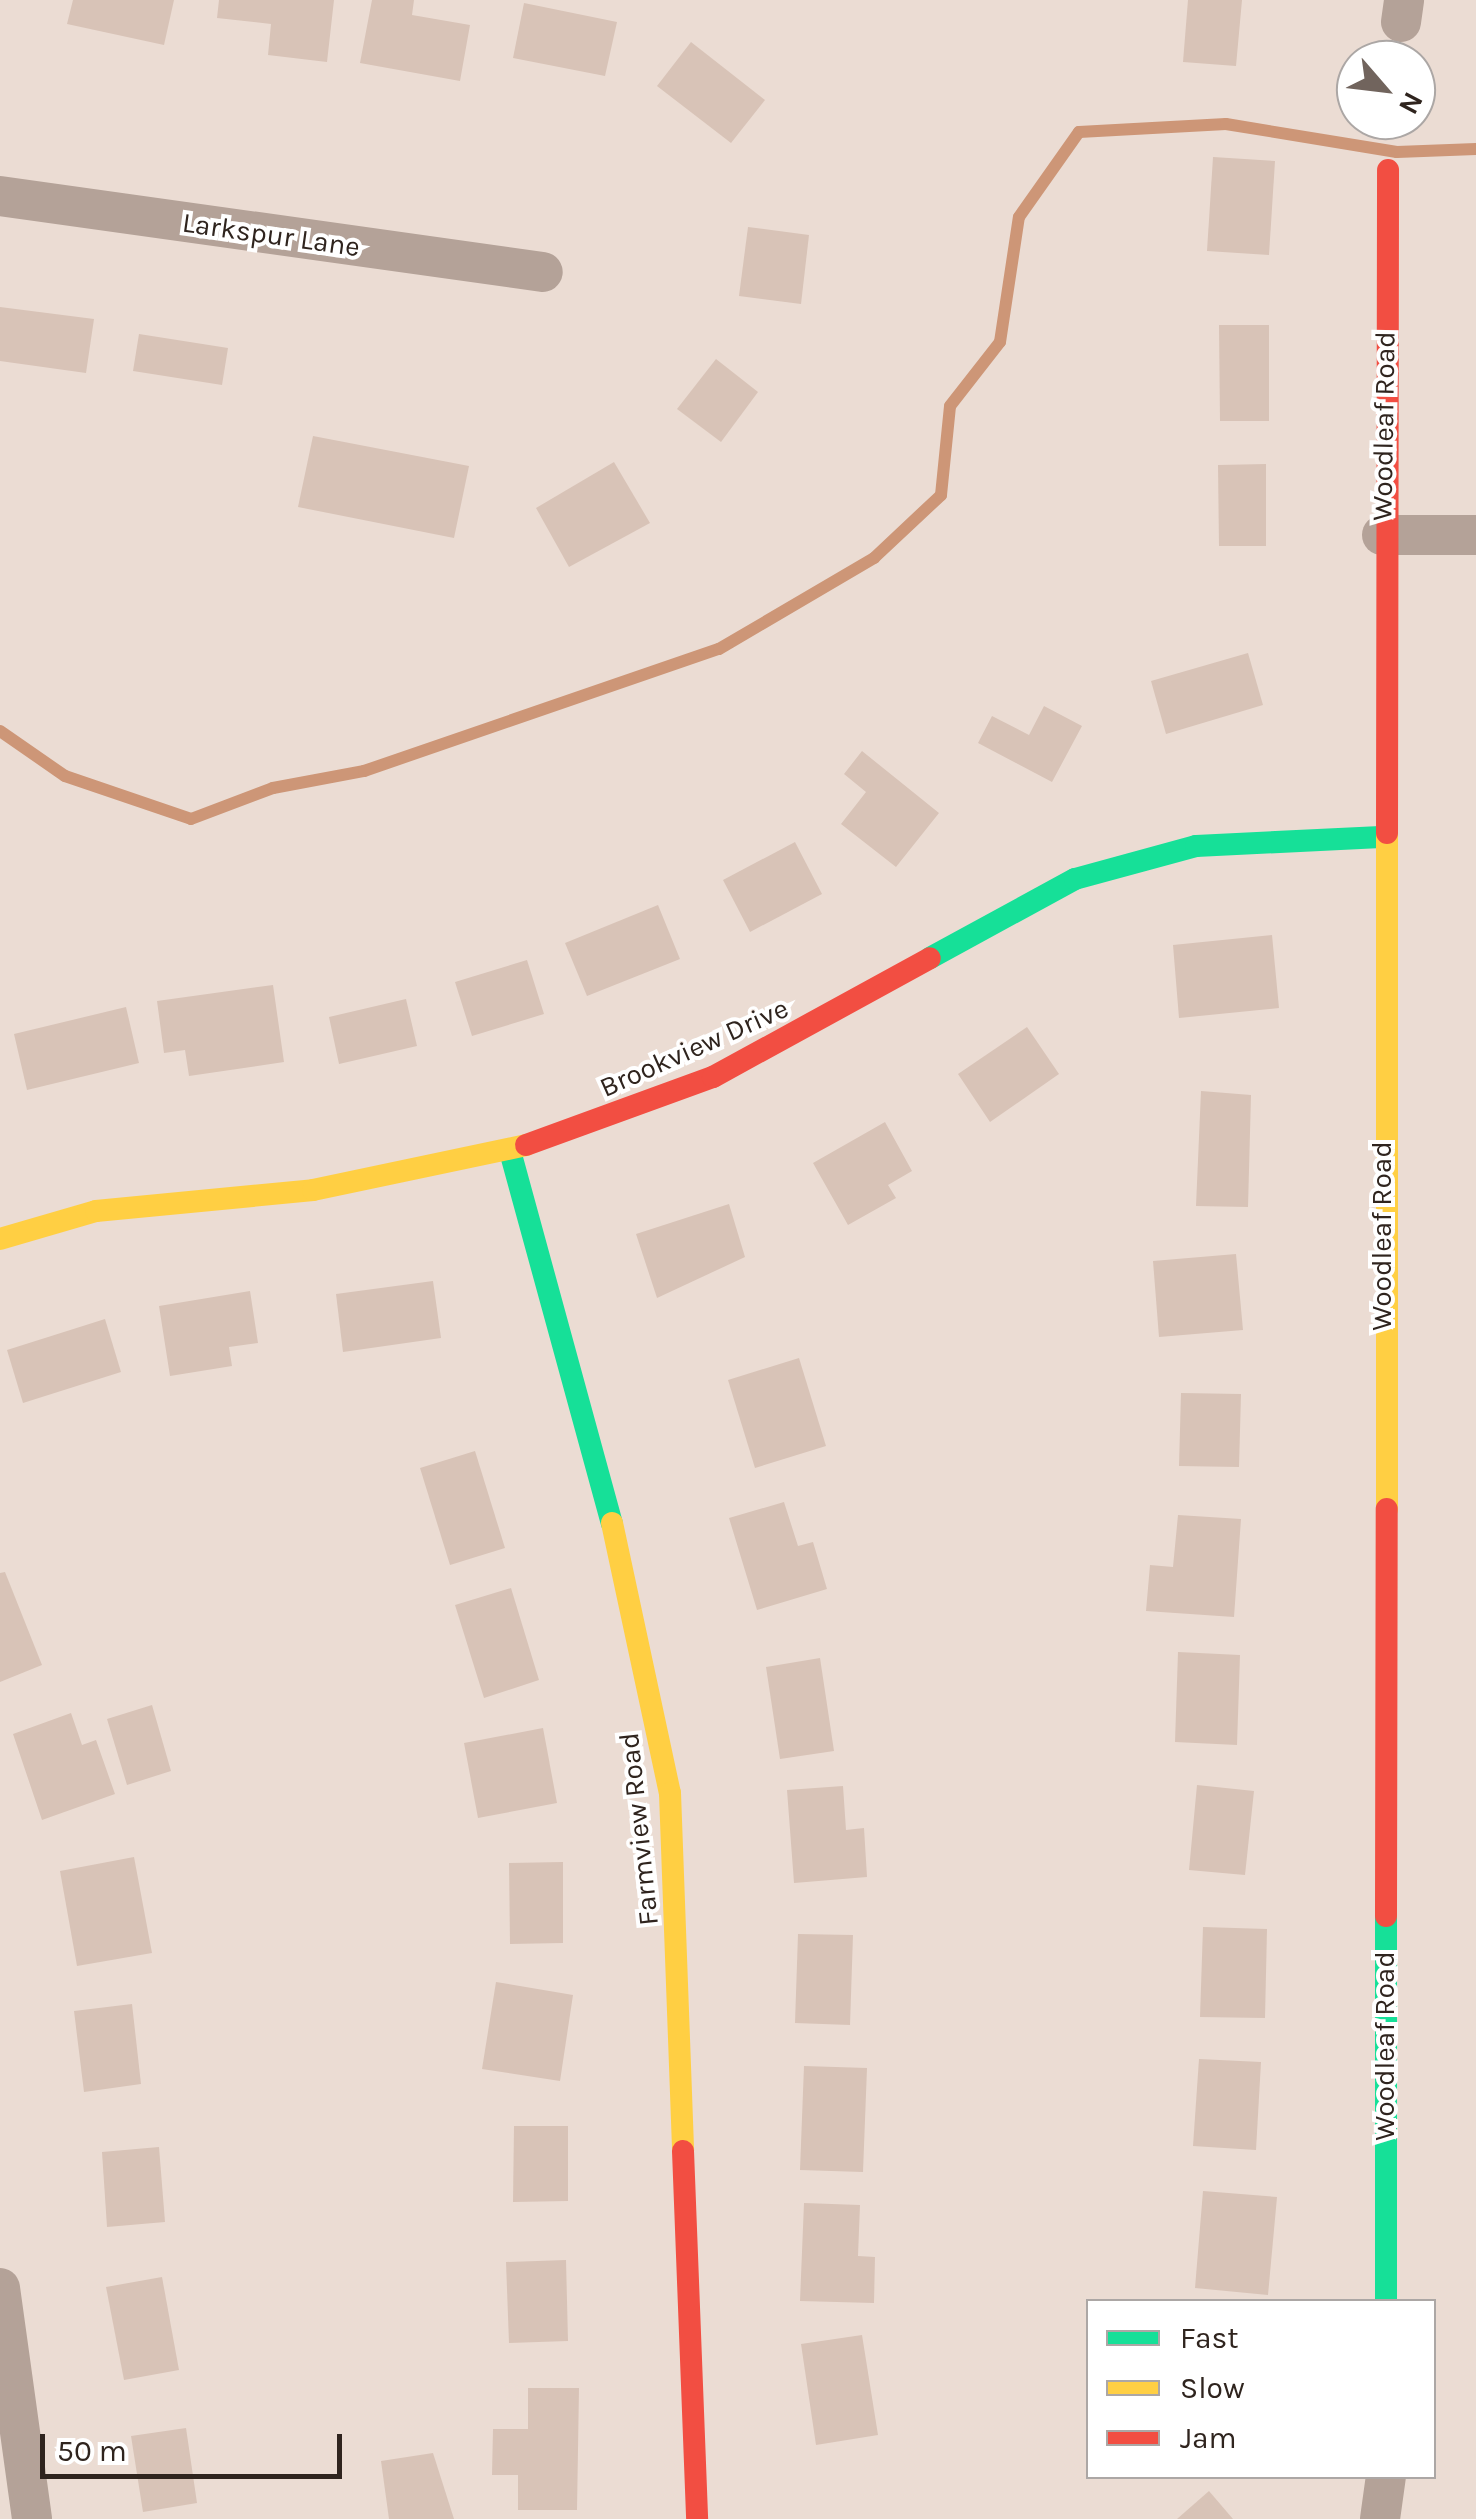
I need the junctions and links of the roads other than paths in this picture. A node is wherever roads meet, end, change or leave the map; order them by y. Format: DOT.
graph roads {
  1 [pos="1388,170"];
  2 [pos="0,196"];
  3 [pos="543,272"];
  4 [pos="1382,534"];
  5 [pos="1476,534"];
  6 [pos="1381,837"];
  7 [pos="510,1151"];
  8 [pos="0,1239"];
  9 [pos="0,2288"];
  10 [pos="1386,2299"];
  11 [pos="1386,2479"];
  12 [pos="32,2519"];
  13 [pos="697,2519"];
  14 [pos="1380,2519"];
  1 -- 4 [label="street, Woodleaf Road"];
  2 -- 3 [label="street, Larkspur Lane"];
  4 -- 5 [label="street"];
  4 -- 6 [label="street, Woodleaf Road"];
  6 -- 7 [label="street, Brookview Drive"];
  6 -- 10 [label="street, Woodleaf Road"];
  7 -- 8 [label="street, Brookview Drive"];
  7 -- 13 [label="street, Farmview Road"];
  9 -- 12 [label="street"];
  11 -- 14 [label="street"];
}
